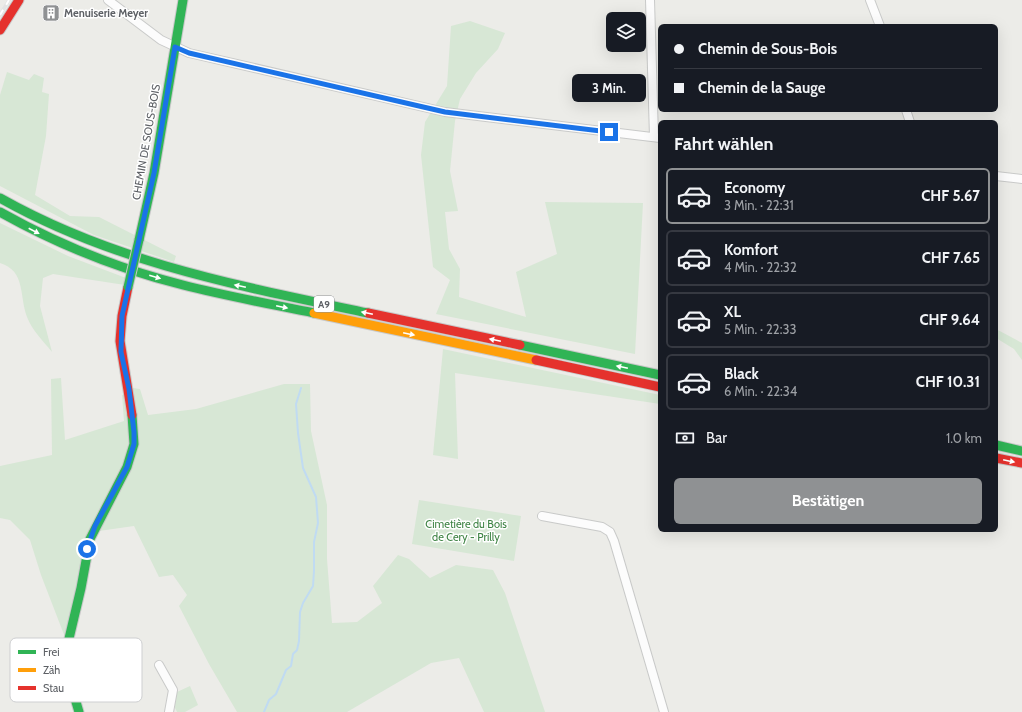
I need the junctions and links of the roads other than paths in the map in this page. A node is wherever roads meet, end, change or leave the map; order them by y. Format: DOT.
graph roads {
  1 [pos="19,0"];
  2 [pos="108,0"];
  3 [pos="183,0"];
  4 [pos="650,0"];
  5 [pos="870,0"];
  6 [pos="879,24"];
  7 [pos="0,30"];
  8 [pos="175,47"];
  9 [pos="657,137"];
  10 [pos="998,176"];
  11 [pos="1022,179"];
  12 [pos="0,198"];
  13 [pos="0,212"];
  14 [pos="658,375"];
  15 [pos="658,387"];
  16 [pos="998,445"];
  17 [pos="1022,451"];
  18 [pos="998,458"];
  19 [pos="1022,463"];
  20 [pos="542,516"];
  21 [pos="69,638"];
  22 [pos="159,665"];
  23 [pos="76,702"];
  24 [pos="79,712"];
  25 [pos="169,712"];
  26 [pos="664,712"];
  1 -- 7 [label="main road"];
  2 -- 8 [label="street"];
  3 -- 8 [label="main road, CHEMIN DE SOUS-BOIS"];
  4 -- 9 [label="street"];
  5 -- 6 [label="street"];
  8 -- 9 [label="street"];
  8 -- 21 [label="main road, CHEMIN DE SOUS-BOIS, bridge"];
  10 -- 11 [label="street"];
  14 -- 12 [label="main road, A9, one-way"];
  13 -- 15 [label="main road, A9, one-way"];
  16 -- 17 [label="main road"];
  18 -- 19 [label="main road, one-way"];
  20 -- 26 [label="street"];
  22 -- 25 [label="street"];
  23 -- 24 [label="main road, CHEMIN DE SOUS-BOIS, bridge"];
}
